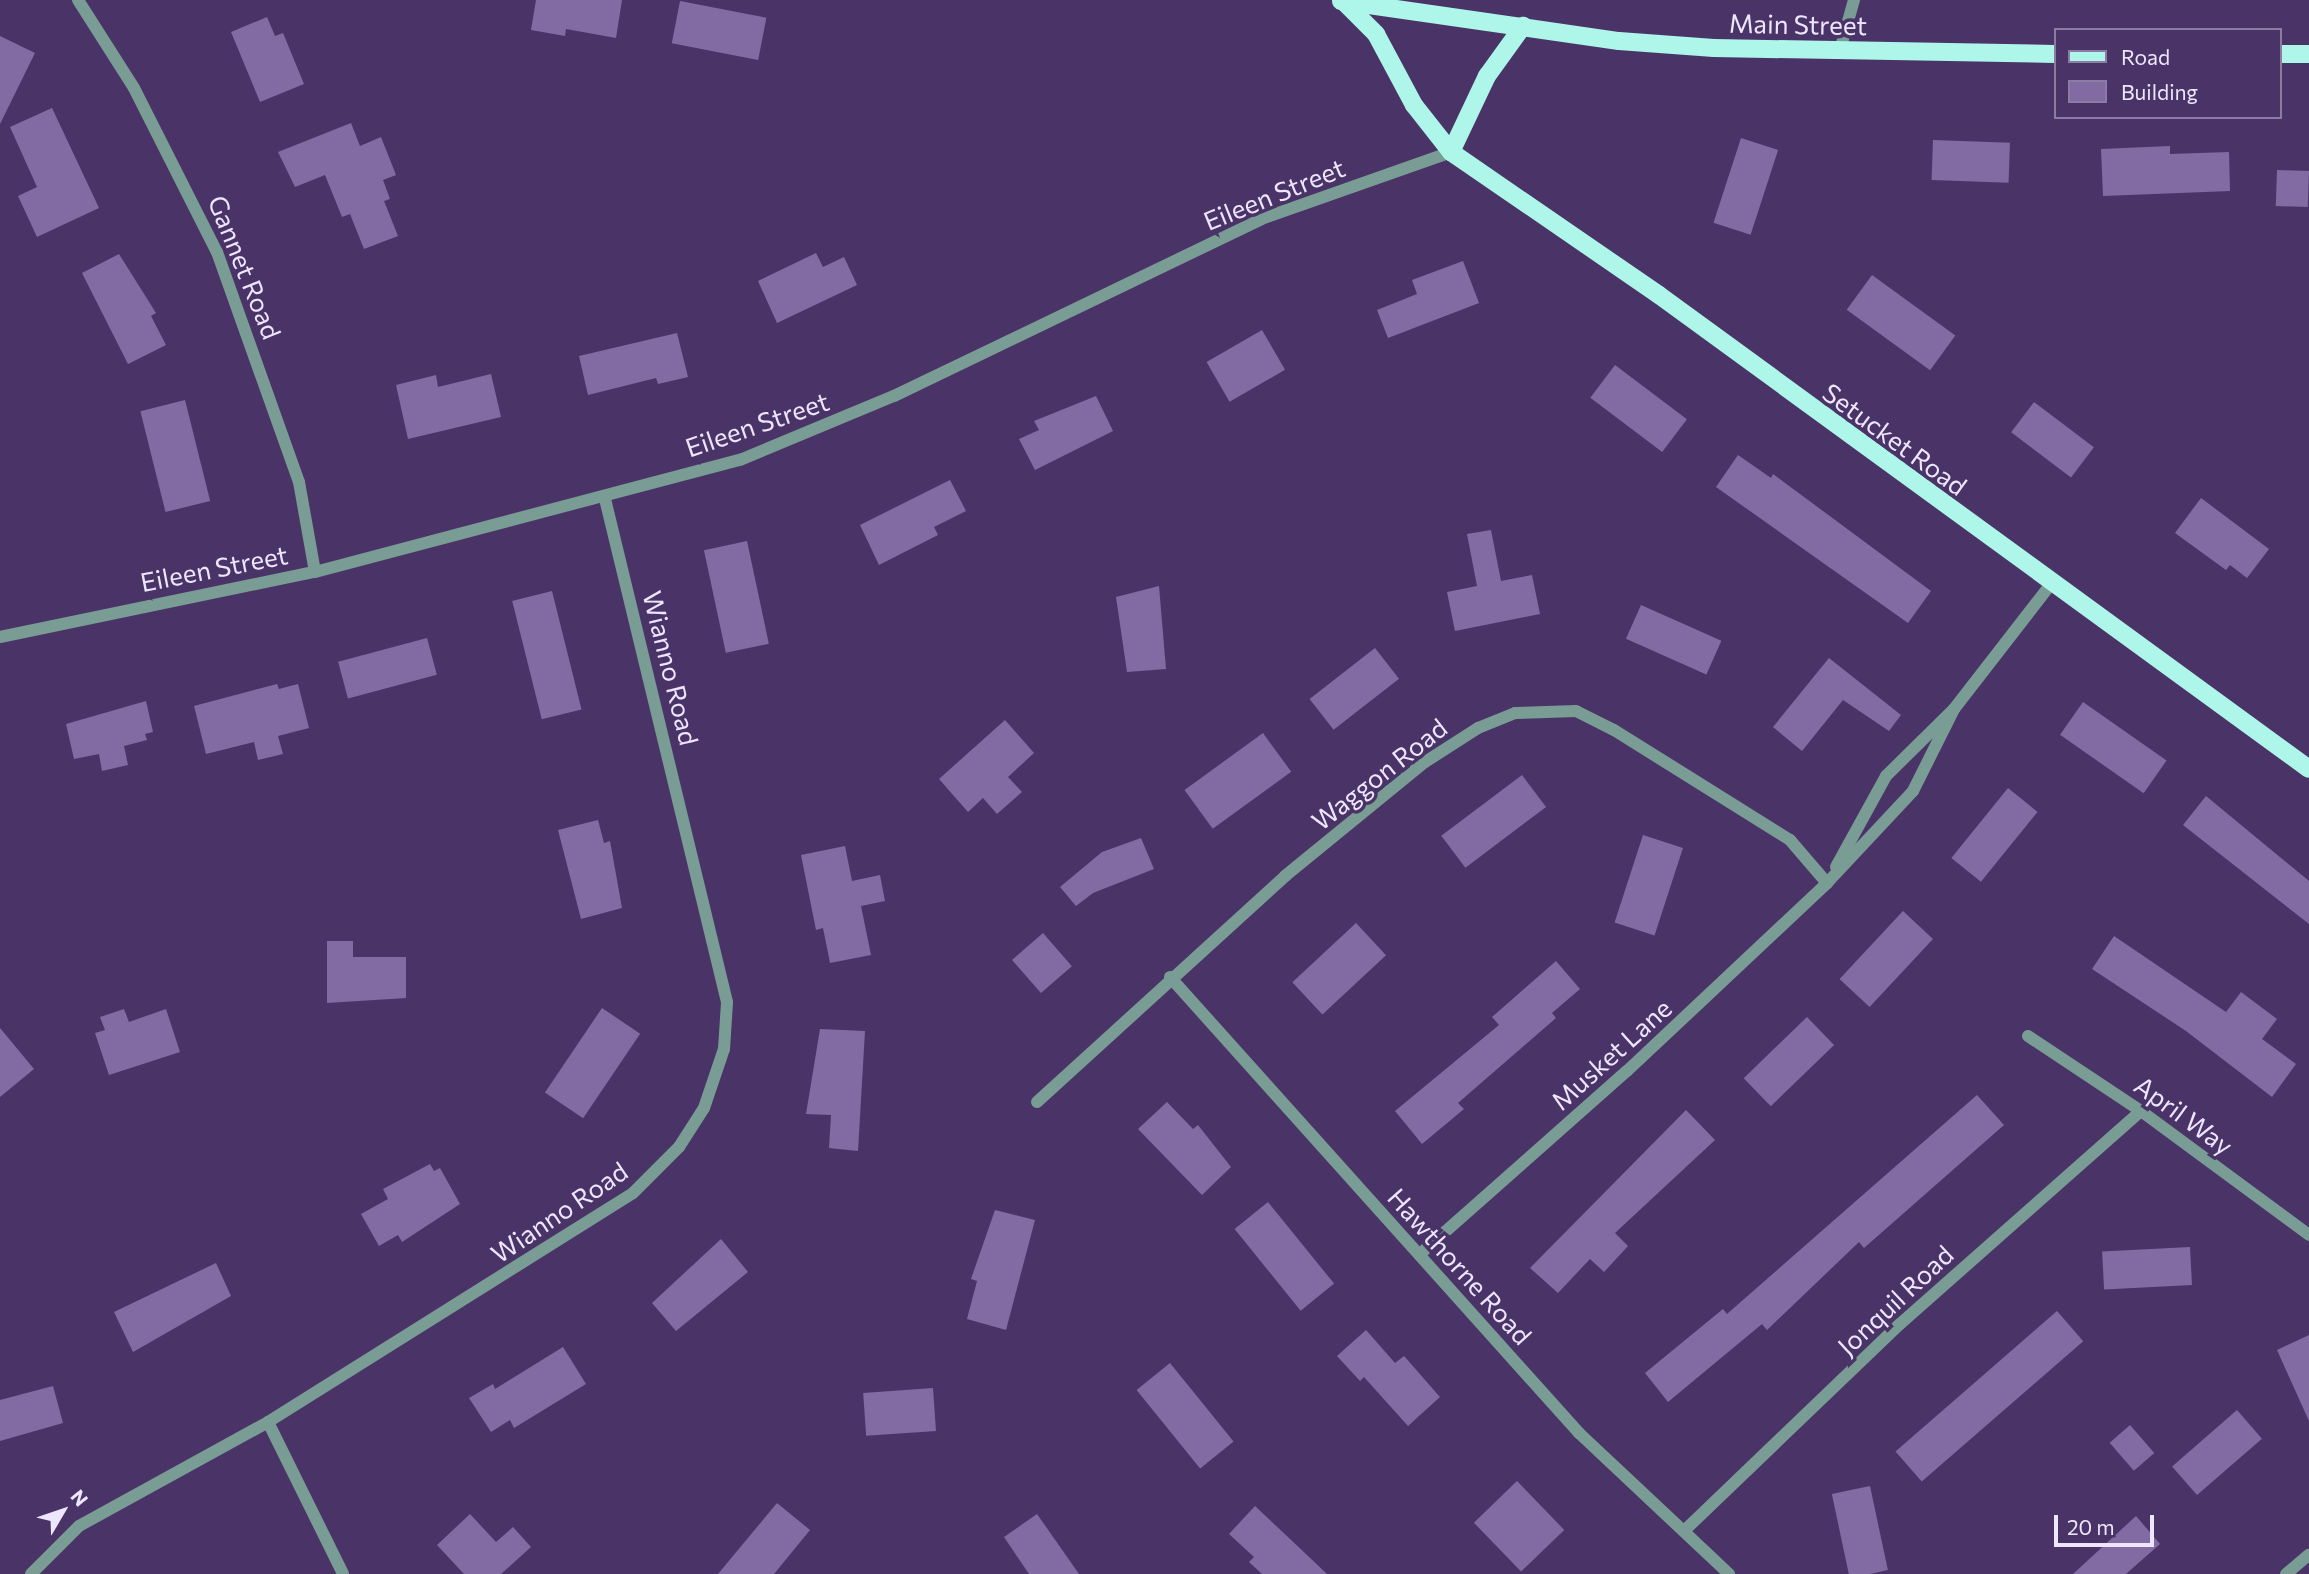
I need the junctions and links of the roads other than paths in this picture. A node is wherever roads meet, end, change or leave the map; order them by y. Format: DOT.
graph roads {
  1 [pos="78,0"];
  2 [pos="1854,0"];
  3 [pos="1338,1"];
  4 [pos="1523,26"];
  5 [pos="1840,50"];
  6 [pos="2054,54"];
  7 [pos="2281,54"];
  8 [pos="2309,54"];
  9 [pos="1451,152"];
  10 [pos="605,499"];
  11 [pos="315,572"];
  12 [pos="2051,584"];
  13 [pos="0,638"];
  14 [pos="1954,709"];
  15 [pos="2309,769"];
  16 [pos="1828,883"];
  17 [pos="1170,976"];
  18 [pos="2028,1036"];
  19 [pos="1037,1102"];
  20 [pos="2141,1111"];
  21 [pos="2309,1235"];
  22 [pos="1420,1254"];
  23 [pos="268,1422"];
  24 [pos="1686,1529"];
  25 [pos="2309,1555"];
  26 [pos="31,1574"];
  27 [pos="344,1574"];
  28 [pos="1729,1574"];
  29 [pos="2286,1574"];
  1 -- 11 [label="street, Gannet Road"];
  2 -- 5 [label="street"];
  3 -- 4 [label="main road, Main Street"];
  3 -- 9 [label="main road, Setucket Road"];
  4 -- 5 [label="main road, Main Street"];
  4 -- 9 [label="main road"];
  5 -- 6 [label="main road, Main Street"];
  7 -- 8 [label="main road"];
  9 -- 10 [label="street, Eileen Street"];
  9 -- 12 [label="main road, Setucket Road"];
  10 -- 11 [label="street, Eileen Street"];
  10 -- 23 [label="street, Wianno Road"];
  11 -- 13 [label="street, Eileen Street"];
  12 -- 14 [label="street, Musket Lane"];
  12 -- 15 [label="main road, Setucket Road"];
  14 -- 16 [label="street, Musket Lane"];
  14 -- 16 [label="street, Musket Lane"];
  16 -- 17 [label="street, Waggon Road"];
  16 -- 22 [label="street, Musket Lane"];
  17 -- 19 [label="street, Waggon Road"];
  17 -- 22 [label="street, Hawthorne Road"];
  18 -- 20 [label="street, April Way"];
  20 -- 21 [label="street, April Way"];
  20 -- 24 [label="street, Jonquil Road"];
  22 -- 24 [label="street, Hawthorne Road"];
  23 -- 26 [label="street, Wianno Road"];
  23 -- 27 [label="street"];
  24 -- 28 [label="street, Hawthorne Road"];
  25 -- 29 [label="street"];
}
